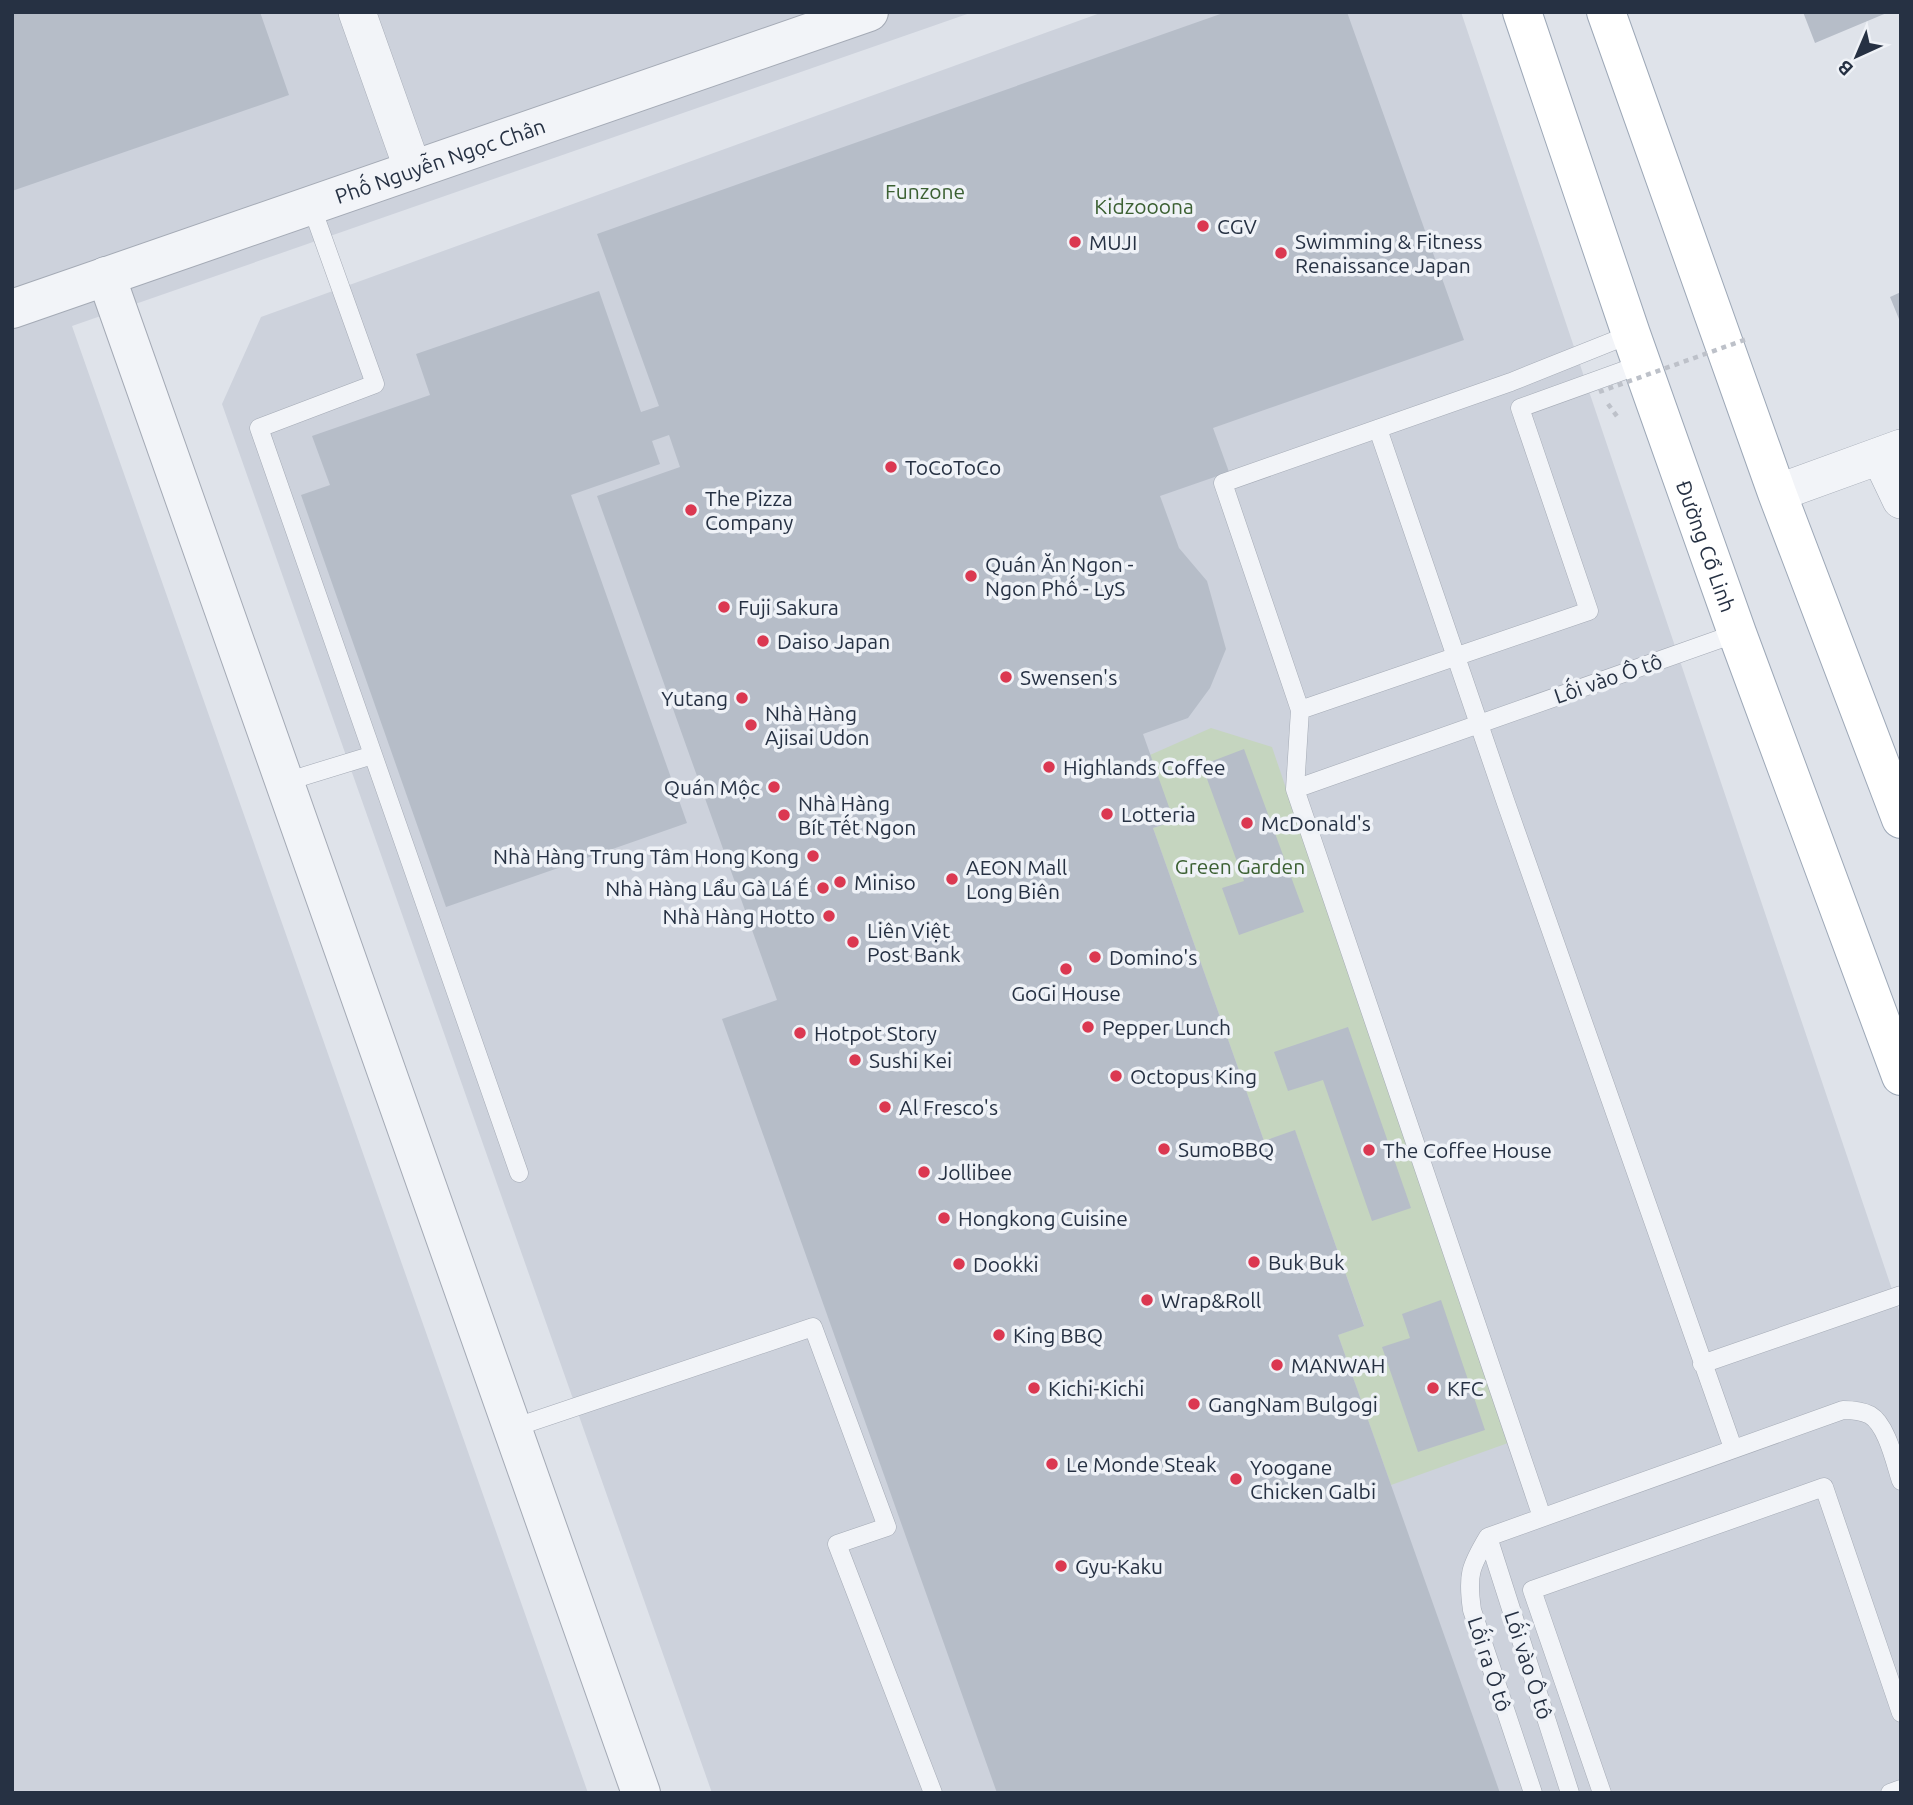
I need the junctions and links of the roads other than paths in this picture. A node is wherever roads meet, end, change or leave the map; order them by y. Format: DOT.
graph roads {
  1 [pos="358,12"];
  2 [pos="869,12"];
  3 [pos="1522,12"];
  4 [pos="1606,12"];
  5 [pos="413,170"];
  6 [pos="311,205"];
  7 [pos="106,276"];
  8 [pos="12,309"];
  9 [pos="1637,349"];
  10 [pos="1378,429"];
  11 [pos="1891,452"];
  12 [pos="1777,493"];
  13 [pos="1901,500"];
  14 [pos="1737,633"];
  15 [pos="1456,657"];
  16 [pos="1300,710"];
  17 [pos="1479,724"];
  18 [pos="373,755"];
  19 [pos="285,782"];
  20 [pos="1295,789"];
  21 [pos="1901,819"];
  22 [pos="1844,920"];
  23 [pos="1901,1006"];
  24 [pos="1901,1076"];
  25 [pos="519,1173"];
  26 [pos="1901,1295"];
  27 [pos="1702,1364"];
  28 [pos="513,1428"];
  29 [pos="1732,1448"];
  30 [pos="1901,1482"];
  31 [pos="1542,1517"];
  32 [pos="1488,1537"];
  33 [pos="1901,1713"];
  34 [pos="1901,1789"];
  35 [pos="642,1793"];
  36 [pos="933,1793"];
  37 [pos="1533,1793"];
  38 [pos="1570,1793"];
  39 [pos="1602,1793"];
  40 [pos="1890,1793"];
  1 -- 5 [label="street"];
  2 -- 5 [label="street, Phố Nguyễn Ngọc Chân"];
  3 -- 9 [label="main road, Đường Cổ Linh"];
  4 -- 12 [label="main road"];
  5 -- 6 [label="street, Phố Nguyễn Ngọc Chân"];
  6 -- 7 [label="street, Phố Nguyễn Ngọc Chân"];
  6 -- 18 [label="lane"];
  7 -- 8 [label="street, Phố Nguyễn Ngọc Chân"];
  7 -- 19 [label="street"];
  9 -- 10 [label="lane"];
  9 -- 14 [label="main road, Đường Cổ Linh"];
  9 -- 15 [label="lane"];
  10 -- 15 [label="lane"];
  10 -- 16 [label="lane"];
  11 -- 12 [label="street"];
  11 -- 13 [label="street"];
  12 -- 21 [label="main road"];
  14 -- 17 [label="lane, Lối vào Ô tô"];
  14 -- 22 [label="main road, Đường Cổ Linh"];
  15 -- 16 [label="lane"];
  15 -- 17 [label="lane"];
  16 -- 20 [label="lane"];
  17 -- 20 [label="lane, Lối vào Ô tô"];
  17 -- 27 [label="lane"];
  18 -- 19 [label="lane"];
  18 -- 25 [label="lane"];
  19 -- 28 [label="street"];
  20 -- 31 [label="lane"];
  22 -- 23 [label="main road"];
  22 -- 24 [label="main road, Đường Cổ Linh"];
  26 -- 27 [label="lane"];
  27 -- 29 [label="lane"];
  28 -- 35 [label="street"];
  28 -- 36 [label="lane"];
  29 -- 30 [label="lane"];
  29 -- 31 [label="lane"];
  31 -- 32 [label="lane"];
  32 -- 37 [label="lane, Lối ra Ô tô"];
  32 -- 38 [label="lane, Lối vào Ô tô"];
  33 -- 39 [label="lane"];
  34 -- 40 [label="lane"];
}
